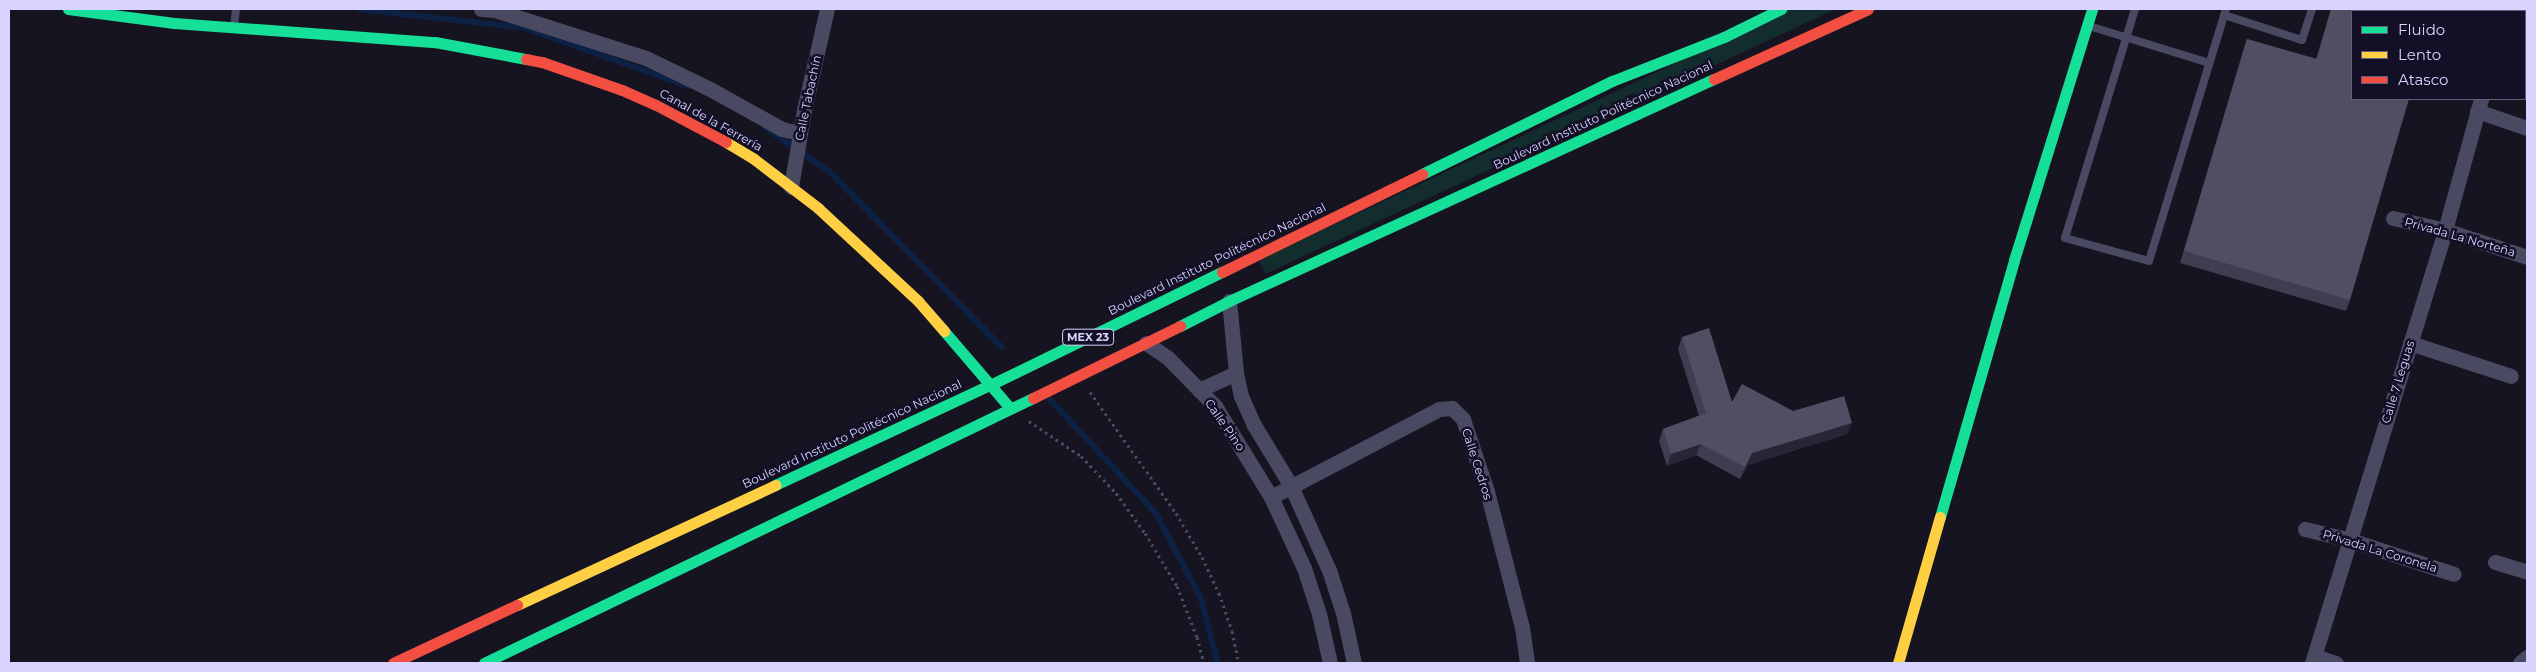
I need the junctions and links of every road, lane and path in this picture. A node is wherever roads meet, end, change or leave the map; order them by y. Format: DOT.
graph roads {
  1 [pos="68,9"];
  2 [pos="490,9"];
  3 [pos="828,9"];
  4 [pos="1781,9"];
  5 [pos="1868,9"];
  6 [pos="2092,9"];
  7 [pos="2135,9"];
  8 [pos="2312,9"];
  9 [pos="236,11"];
  10 [pos="2225,12"];
  11 [pos="2086,25"];
  12 [pos="234,26"];
  13 [pos="2126,37"];
  14 [pos="2209,63"];
  15 [pos="2479,105"];
  16 [pos="2527,128"];
  17 [pos="800,137"];
  18 [pos="791,187"];
  19 [pos="2393,218"];
  20 [pos="2445,230"];
  21 [pos="2527,257"];
  22 [pos="1226,287"];
  23 [pos="1146,343"];
  24 [pos="2410,343"];
  25 [pos="1236,373"];
  26 [pos="1078,375"];
  27 [pos="2511,376"];
  28 [pos="992,384"];
  29 [pos="1199,390"];
  30 [pos="1010,408"];
  31 [pos="1254,426"];
  32 [pos="1233,434"];
  33 [pos="1291,486"];
  34 [pos="1271,497"];
  35 [pos="2305,529"];
  36 [pos="2350,540"];
  37 [pos="2495,562"];
  38 [pos="2527,572"];
  39 [pos="2454,574"];
  40 [pos="2313,660"];
  41 [pos="393,663"];
  42 [pos="484,663"];
  43 [pos="1204,663"];
  44 [pos="1238,663"];
  45 [pos="1330,663"];
  46 [pos="1354,663"];
  47 [pos="1527,663"];
  48 [pos="1898,663"];
  49 [pos="2336,663"];
  1 -- 12 [label="main road, Canal de la Ferrería"];
  2 -- 17 [label="street"];
  3 -- 17 [label="street, Calle Tabachín"];
  4 -- 22 [label="main road, Boulevard Instituto Politécnico Nacional / MEX 23"];
  5 -- 22 [label="main road, Boulevard Instituto Politécnico Nacional / MEX 23"];
  6 -- 11 [label="main road"];
  7 -- 13 [label="lane"];
  8 -- 10 [label="lane"];
  9 -- 12 [label="lane"];
  10 -- 14 [label="lane"];
  11 -- 13 [label="lane"];
  11 -- 48 [label="main road"];
  12 -- 18 [label="main road, Canal de la Ferrería"];
  13 -- 14 [label="lane"];
  13 -- 14 [label="lane"];
  15 -- 16 [label="street"];
  15 -- 20 [label="street, Calle 7 Leguas"];
  17 -- 18 [label="street, Calle Tabachín"];
  18 -- 28 [label="main road, Canal de la Ferrería"];
  19 -- 20 [label="street, Privada La Norteña"];
  20 -- 21 [label="street, Privada La Norteña"];
  20 -- 24 [label="street, Calle 7 Leguas"];
  22 -- 23 [label="main road, Boulevard Instituto Politécnico Nacional / MEX 23"];
  22 -- 25 [label="street, Calle Pino"];
  22 -- 28 [label="main road, Boulevard Instituto Politécnico Nacional / MEX 23"];
  23 -- 26 [label="main road, Boulevard Instituto Politécnico Nacional / MEX 23"];
  23 -- 29 [label="street, Calle Pino"];
  24 -- 27 [label="street"];
  24 -- 36 [label="street, Calle 7 Leguas"];
  25 -- 29 [label="street"];
  25 -- 31 [label="street, Calle Pino"];
  26 -- 30 [label="main road, Boulevard Instituto Politécnico Nacional / MEX 23"];
  26 -- 44 [label="path"];
  28 -- 30 [label="main road, Canal de la Ferrería"];
  28 -- 41 [label="main road, Boulevard Instituto Politécnico Nacional / MEX 23"];
  29 -- 32 [label="street, Calle Pino"];
  30 -- 42 [label="main road, Boulevard Instituto Politécnico Nacional / MEX 23"];
  30 -- 43 [label="path"];
  31 -- 32 [label="street"];
  31 -- 33 [label="street, Calle Pino"];
  32 -- 34 [label="street, Calle Pino"];
  33 -- 34 [label="street, Calle Cedros"];
  33 -- 46 [label="street, Calle Pino"];
  33 -- 47 [label="street, Calle Cedros"];
  34 -- 45 [label="street, Calle Pino"];
  35 -- 36 [label="street, Privada La Coronela"];
  36 -- 39 [label="street, Privada La Coronela"];
  36 -- 40 [label="street, Calle 7 Leguas"];
  37 -- 38 [label="street"];
  40 -- 49 [label="street"];
}
